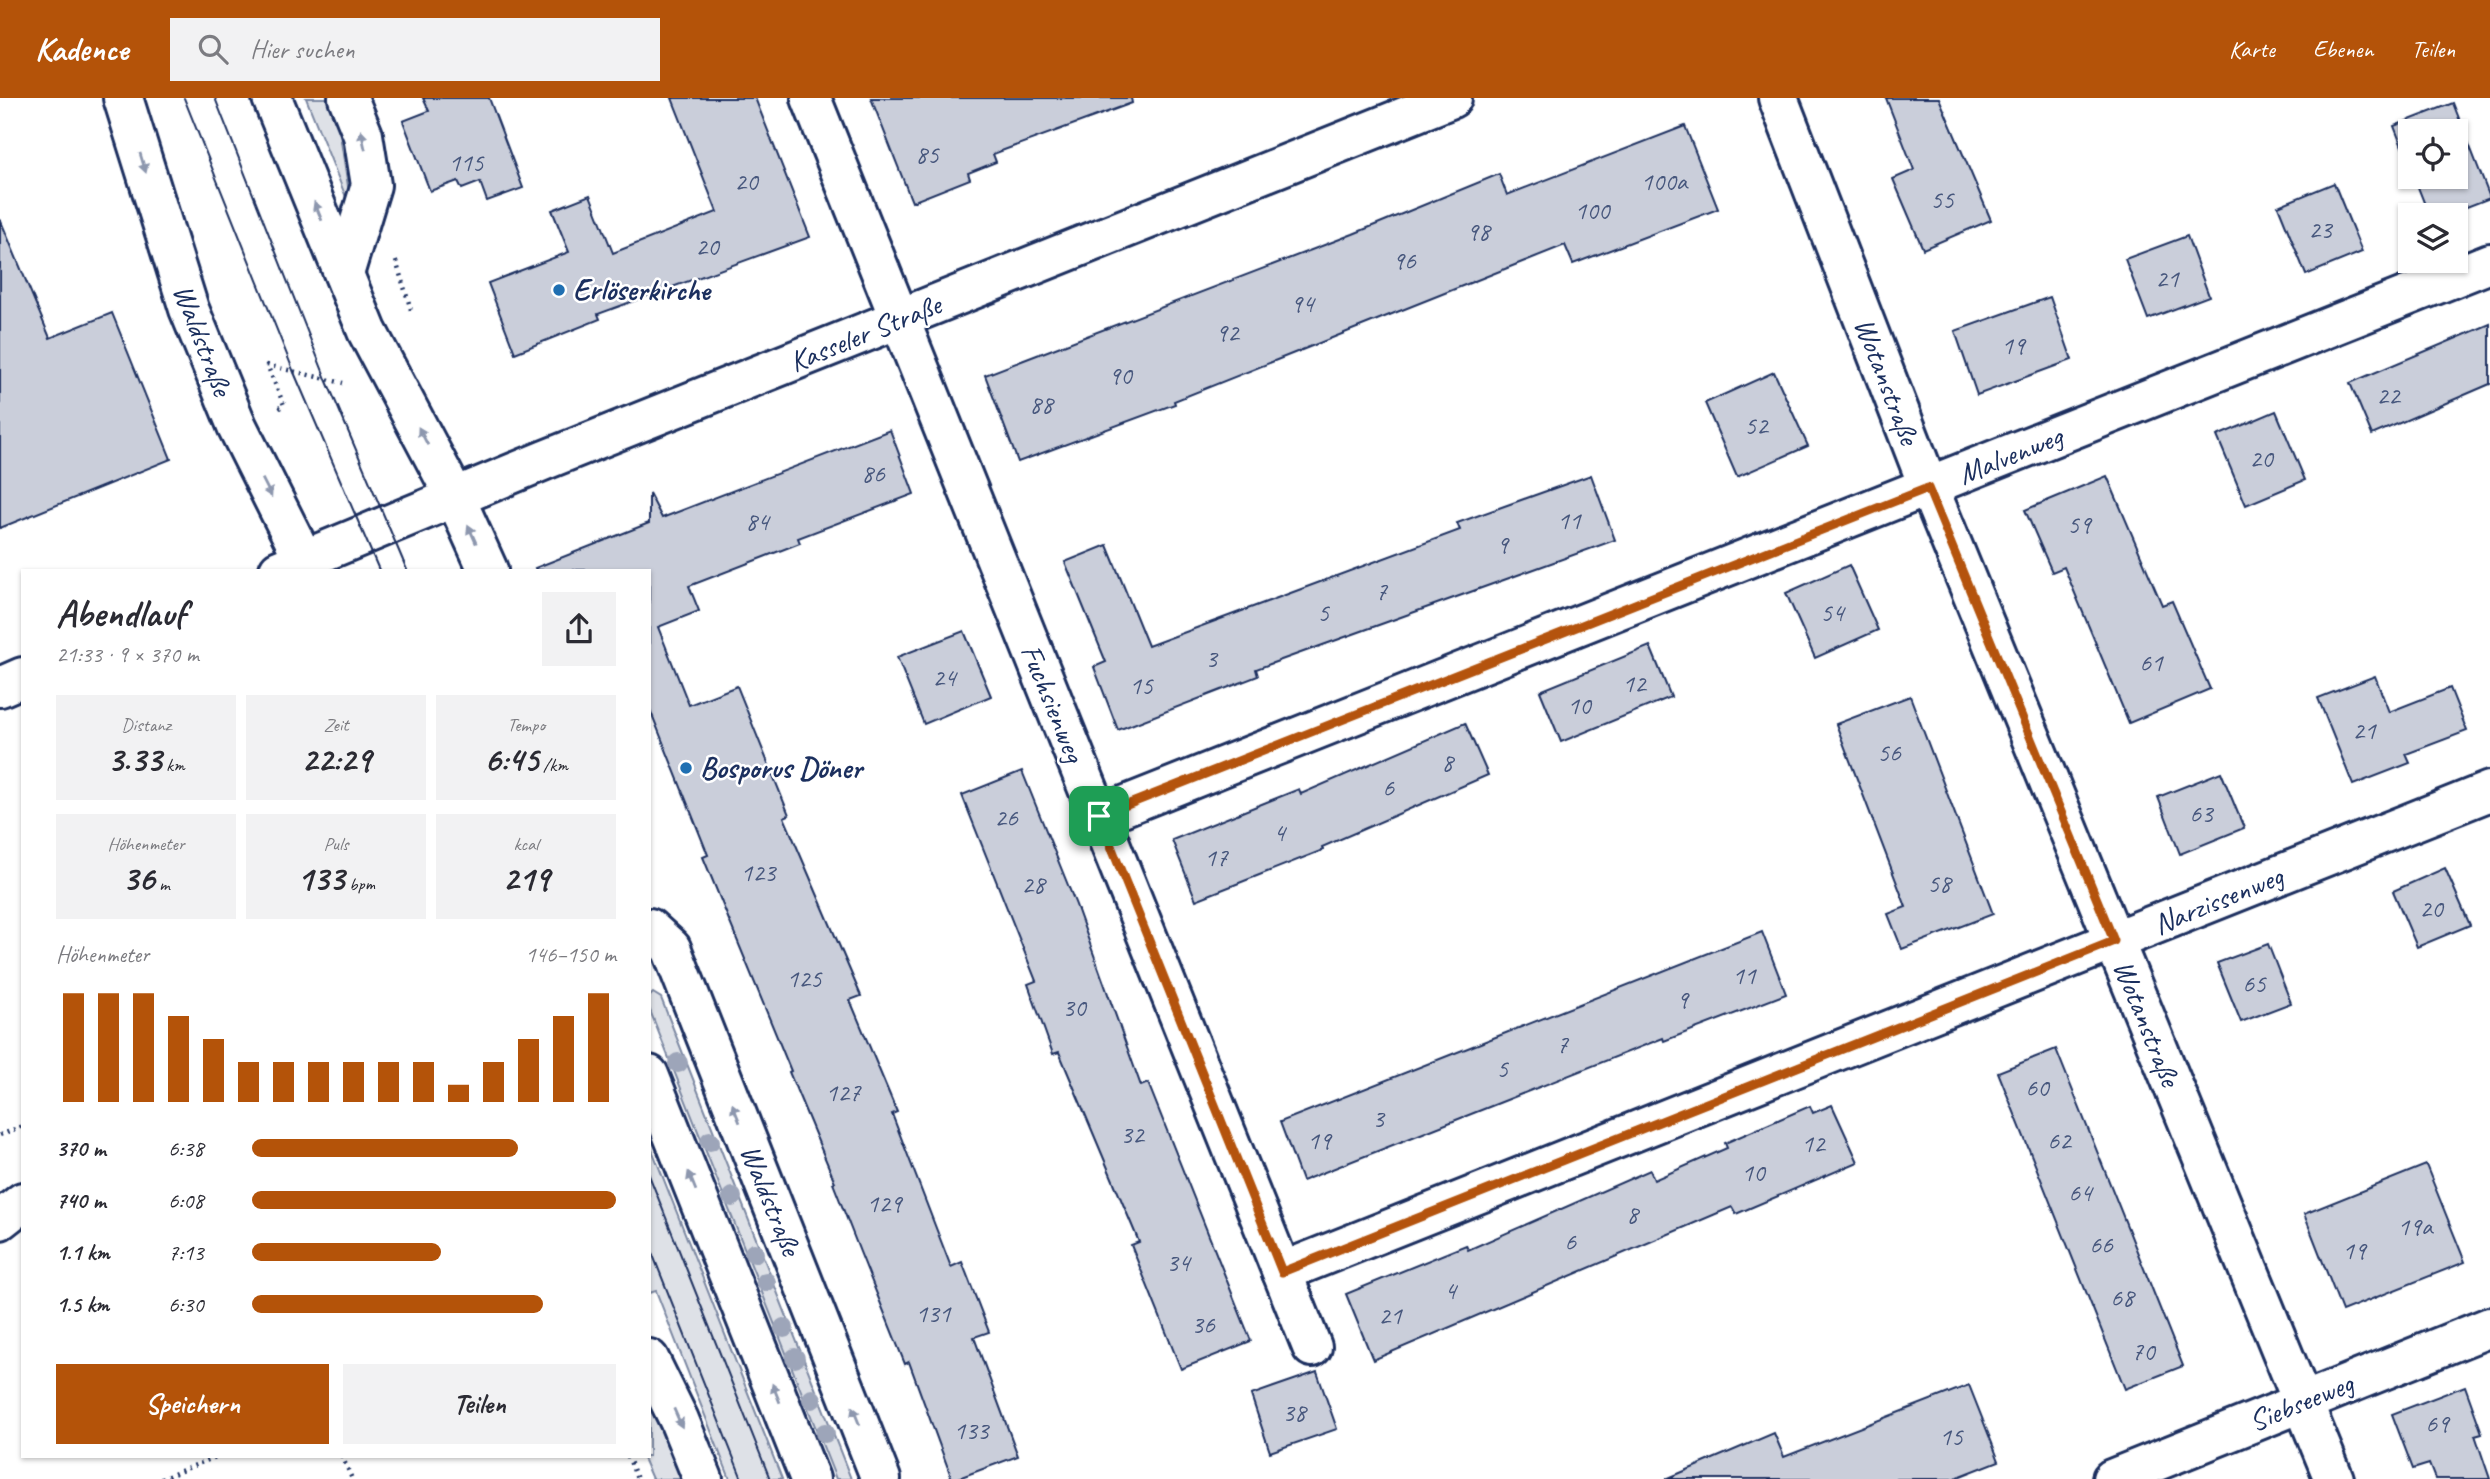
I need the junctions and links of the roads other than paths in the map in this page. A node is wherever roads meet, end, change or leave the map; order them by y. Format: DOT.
graph roads {
  1 [pos="123,98"];
  2 [pos="272,98"];
  3 [pos="348,98"];
  4 [pos="811,98"];
  5 [pos="1452,98"];
  6 [pos="1778,98"];
  7 [pos="2490,263"];
  8 [pos="344,274"];
  9 [pos="900,319"];
  10 [pos="1928,488"];
  11 [pos="455,497"];
  12 [pos="297,567"];
  13 [pos="488,569"];
  14 [pos="21,678"];
  15 [pos="0,687"];
  16 [pos="2490,791"];
  17 [pos="1099,816"];
  18 [pos="651,930"];
  19 [pos="2114,941"];
  20 [pos="651,1080"];
  21 [pos="21,1204"];
  22 [pos="0,1220"];
  23 [pos="1282,1272"];
  24 [pos="2490,1327"];
  25 [pos="1312,1347"];
  26 [pos="651,1363"];
  27 [pos="2302,1401"];
  28 [pos="703,1479"];
  29 [pos="810,1479"];
  30 [pos="881,1479"];
  31 [pos="2112,1479"];
  32 [pos="2334,1479"];
  1 -- 12 [label="street, Waldstraße, one-way"];
  8 -- 2 [label="street, one-way"];
  8 -- 3 [label="street, one-way"];
  4 -- 9 [label="street, Fuchsienweg"];
  5 -- 9 [label="street, Kasseler Straße"];
  6 -- 10 [label="street, Wotanstraße"];
  7 -- 10 [label="street, Malvenweg"];
  11 -- 8 [label="street, one-way"];
  9 -- 11 [label="street, Kasseler Straße"];
  9 -- 17 [label="street, Fuchsienweg"];
  10 -- 17 [label="street, Malvenweg"];
  10 -- 19 [label="street, Wotanstraße"];
  11 -- 12 [label="street, Kasseler Straße"];
  13 -- 11 [label="street, one-way"];
  14 -- 15 [label="street"];
  16 -- 19 [label="street, Narzissenweg"];
  17 -- 23 [label="street, Fuchsienweg"];
  30 -- 18 [label="street, Waldstraße, one-way"];
  19 -- 23 [label="street, Narzissenweg"];
  19 -- 27 [label="street, Wotanstraße"];
  29 -- 20 [label="street, one-way"];
  21 -- 22 [label="street"];
  23 -- 25 [label="street, Fuchsienweg"];
  24 -- 27 [label="street, Siebseeweg"];
  26 -- 28 [label="street, one-way"];
  27 -- 31 [label="street, Siebseeweg"];
  27 -- 32 [label="street, Wotanstraße"];
}
